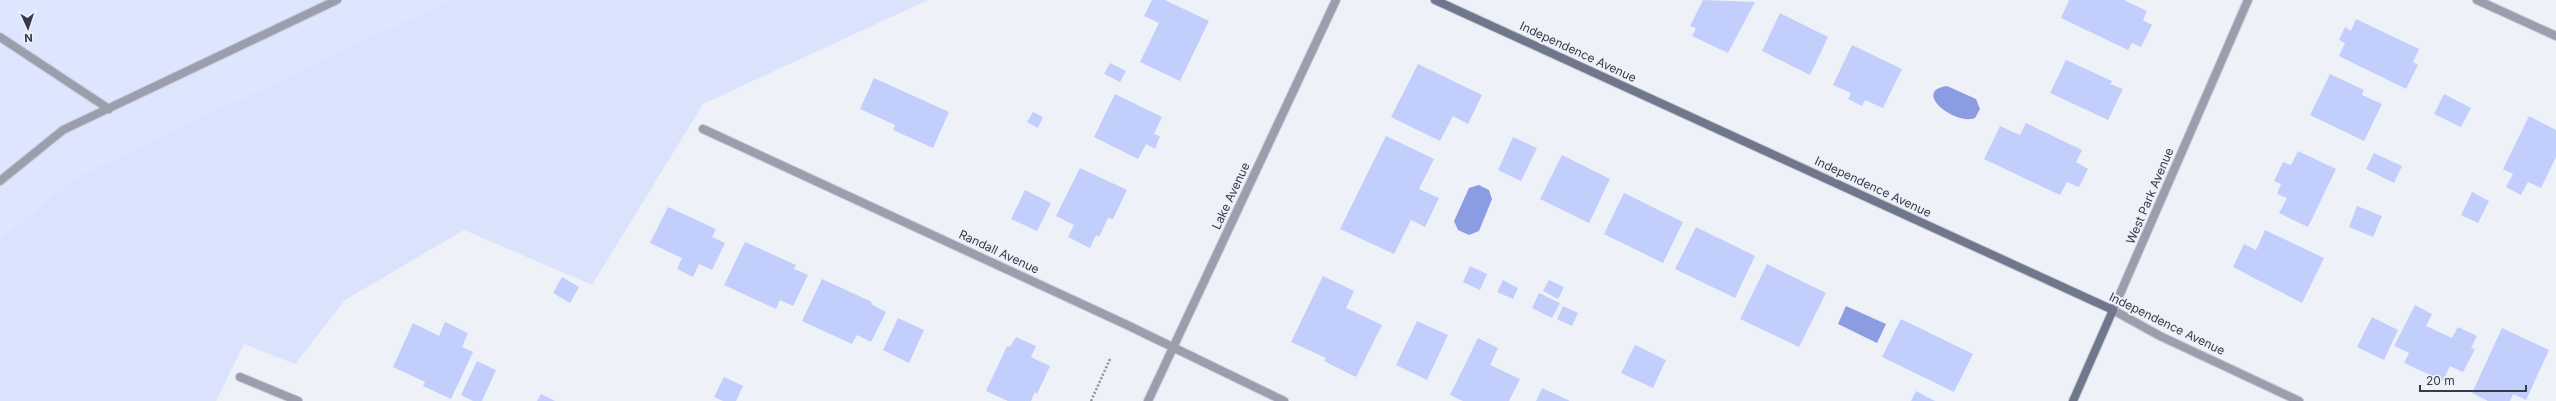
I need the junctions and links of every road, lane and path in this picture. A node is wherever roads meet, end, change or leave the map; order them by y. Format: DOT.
graph roads {
  1 [pos="336,0"];
  2 [pos="1336,0"];
  3 [pos="1435,0"];
  4 [pos="2248,0"];
  5 [pos="2477,0"];
  6 [pos="2556,36"];
  7 [pos="0,37"];
  8 [pos="109,109"];
  9 [pos="703,129"];
  10 [pos="0,181"];
  11 [pos="2113,310"];
  12 [pos="1173,347"];
  13 [pos="1110,359"];
  14 [pos="240,377"];
  15 [pos="298,401"];
  16 [pos="1091,401"];
  17 [pos="1148,401"];
  18 [pos="1284,401"];
  19 [pos="2073,401"];
  20 [pos="2299,401"];
  1 -- 8 [label="street"];
  2 -- 12 [label="street, Lake Avenue"];
  3 -- 11 [label="street, Independence Avenue"];
  4 -- 11 [label="street, West Park Avenue"];
  5 -- 6 [label="street"];
  7 -- 8 [label="street"];
  8 -- 10 [label="street"];
  9 -- 12 [label="street, Randall Avenue"];
  11 -- 19 [label="street, West Park Avenue"];
  11 -- 20 [label="street, Independence Avenue"];
  12 -- 17 [label="street, Lake Avenue"];
  12 -- 18 [label="street, Randall Avenue"];
  13 -- 16 [label="path"];
  14 -- 15 [label="street"];
}
